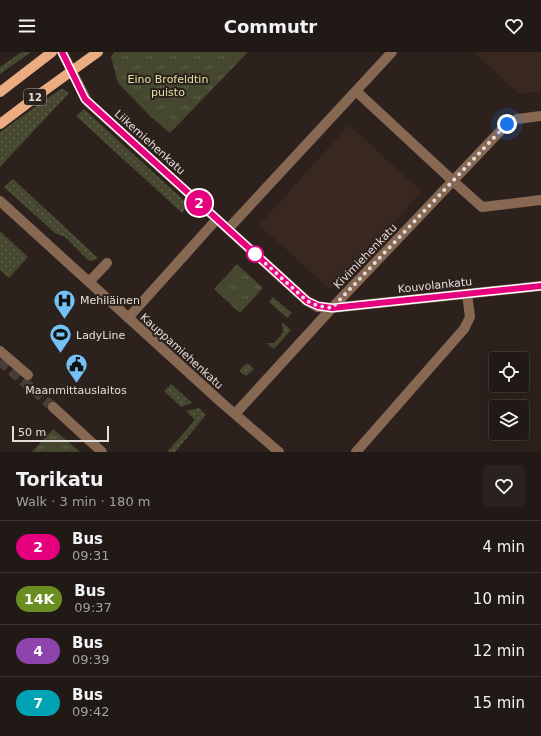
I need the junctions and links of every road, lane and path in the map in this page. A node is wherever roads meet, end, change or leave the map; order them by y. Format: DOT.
graph roads {
  1 [pos="52,52"];
  2 [pos="62,52"];
  3 [pos="98,52"];
  4 [pos="392,52"];
  5 [pos="71,71"];
  6 [pos="356,91"];
  7 [pos="0,92"];
  8 [pos="541,116"];
  9 [pos="0,124"];
  10 [pos="453,181"];
  11 [pos="541,200"];
  12 [pos="0,201"];
  13 [pos="217,220"];
  14 [pos="228,229"];
  15 [pos="107,263"];
  16 [pos="89,282"];
  17 [pos="541,286"];
  18 [pos="467,294"];
  19 [pos="332,308"];
  20 [pos="128,318"];
  21 [pos="0,351"];
  22 [pos="28,375"];
  23 [pos="52,407"];
  24 [pos="235,414"];
  25 [pos="102,452"];
  26 [pos="279,452"];
  27 [pos="356,452"];
  1 -- 7 [label="main road, 12"];
  2 -- 5 [label="street, Liikemiehenkatu"];
  3 -- 5 [label="main road, 12"];
  4 -- 6 [label="street"];
  5 -- 9 [label="main road, 12"];
  5 -- 13 [label="street, Liikemiehenkatu"];
  6 -- 10 [label="street"];
  6 -- 14 [label="street"];
  8 -- 10 [label="street, Kivimiehenkatu"];
  10 -- 11 [label="street"];
  10 -- 19 [label="street, Kivimiehenkatu"];
  12 -- 16 [label="street, Kauppamiehenkatu"];
  13 -- 14 [label="street, Liikemiehenkatu"];
  13 -- 20 [label="street"];
  14 -- 19 [label="street, Liikemiehenkatu"];
  15 -- 16 [label="street"];
  16 -- 20 [label="street, Kauppamiehenkatu"];
  17 -- 18 [label="street, Kouvolankatu"];
  18 -- 19 [label="street, Kouvolankatu"];
  18 -- 27 [label="street"];
  19 -- 24 [label="street, Kivimiehenkatu"];
  20 -- 24 [label="street, Kauppamiehenkatu"];
  21 -- 22 [label="street"];
  23 -- 25 [label="street"];
  24 -- 26 [label="street, Kauppamiehenkatu"];
}
